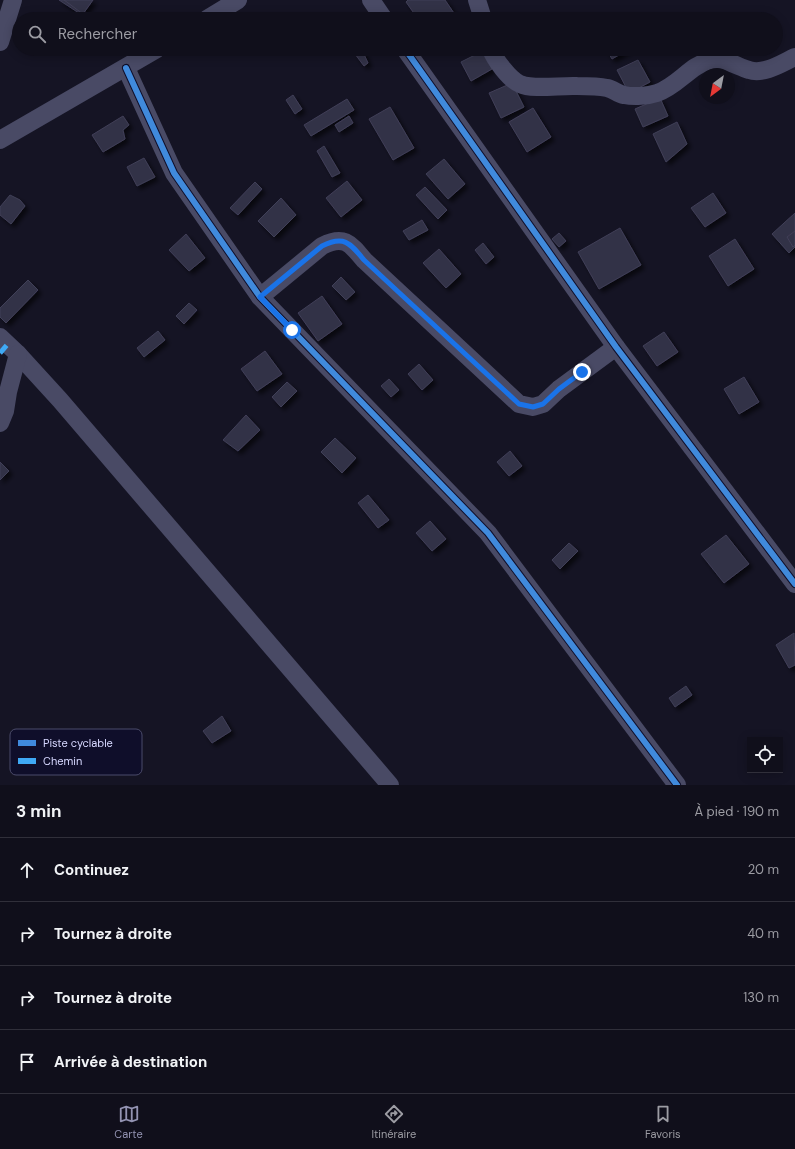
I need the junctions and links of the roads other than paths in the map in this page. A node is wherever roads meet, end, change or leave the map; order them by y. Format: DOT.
graph roads {
  1 [pos="14,0"];
  2 [pos="238,0"];
  3 [pos="371,0"];
  4 [pos="477,0"];
  5 [pos="218,12"];
  6 [pos="379,12"];
  7 [pos="481,12"];
  8 [pos="0,42"];
  9 [pos="146,56"];
  10 [pos="410,56"];
  11 [pos="496,56"];
  12 [pos="795,57"];
  13 [pos="126,68"];
  14 [pos="0,140"];
  15 [pos="260,297"];
  16 [pos="0,337"];
  17 [pos="616,346"];
  18 [pos="18,354"];
  19 [pos="0,423"];
  20 [pos="795,584"];
  21 [pos="390,785"];
  22 [pos="677,785"];
  1 -- 8 [label="street"];
  2 -- 5 [label="street"];
  3 -- 6 [label="street"];
  4 -- 7 [label="street"];
  9 -- 13 [label="street"];
  10 -- 17 [label="street"];
  11 -- 12 [label="street"];
  13 -- 14 [label="street"];
  13 -- 15 [label="street"];
  15 -- 17 [label="street"];
  15 -- 22 [label="street"];
  16 -- 18 [label="street"];
  17 -- 20 [label="street"];
  18 -- 19 [label="street"];
  18 -- 21 [label="street"];
}
